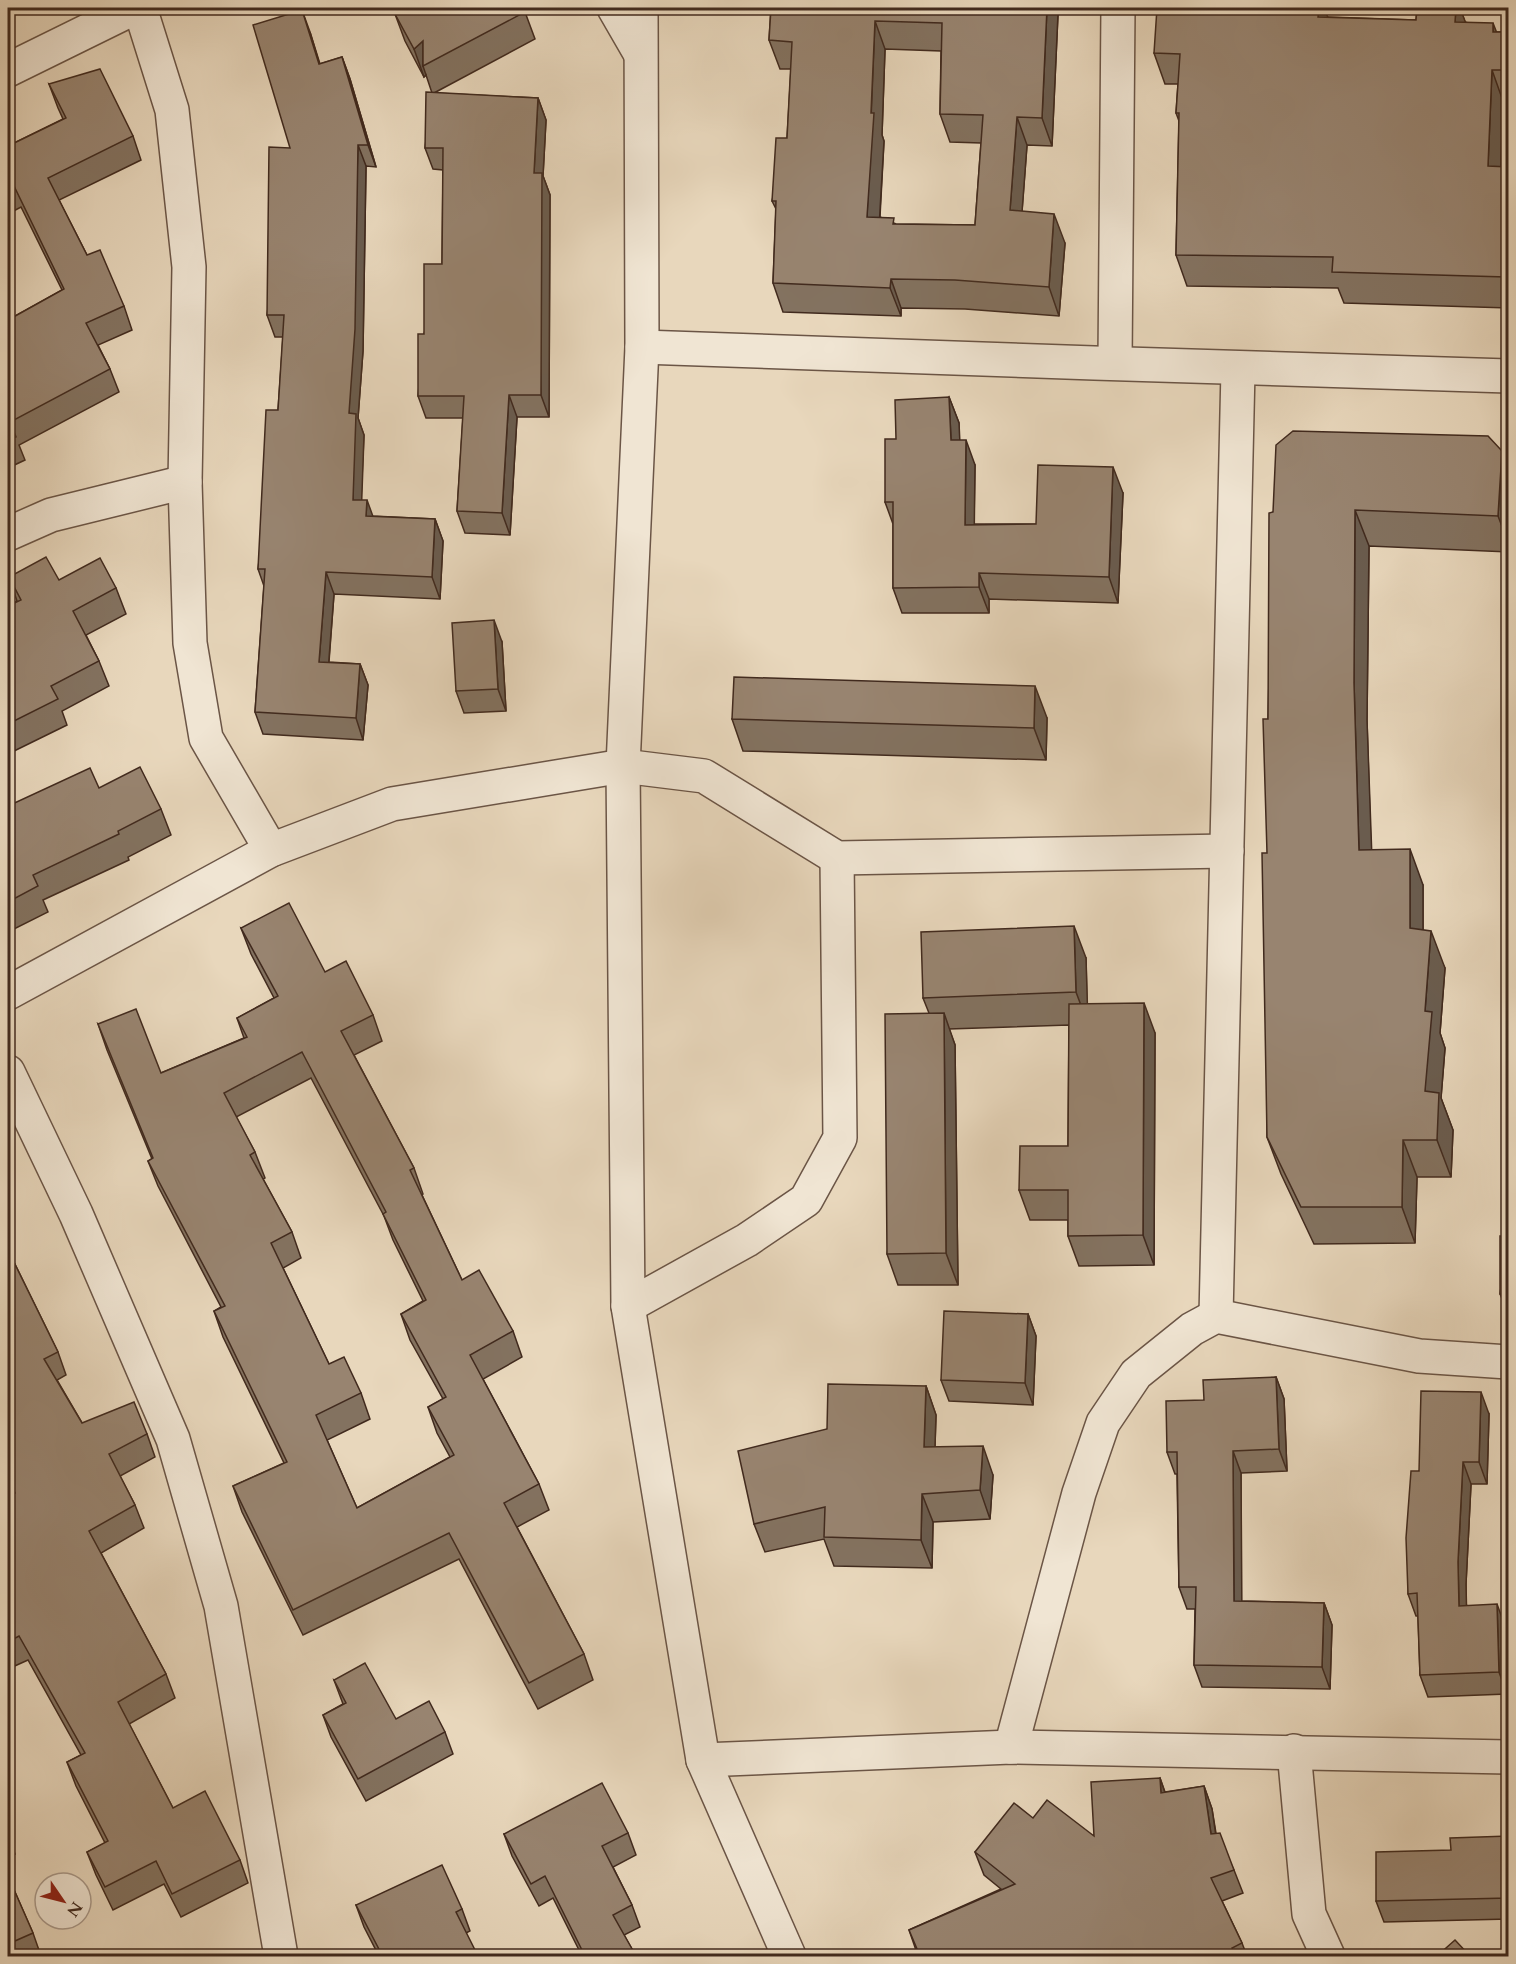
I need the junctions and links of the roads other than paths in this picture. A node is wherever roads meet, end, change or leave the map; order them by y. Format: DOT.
graph roads {
  1 [pos="134,8"];
  2 [pos="140,8"];
  3 [pos="614,8"];
  4 [pos="641,8"];
  5 [pos="1118,8"];
  6 [pos="641,55"];
  7 [pos="8,70"];
  8 [pos="642,346"];
  9 [pos="1115,362"];
  10 [pos="1238,370"];
  11 [pos="1509,376"];
  12 [pos="185,482"];
  13 [pos="8,534"];
  14 [pos="624,766"];
  15 [pos="271,850"];
  16 [pos="1227,850"];
  17 [pos="837,858"];
  18 [pos="8,993"];
  19 [pos="8,1072"];
  20 [pos="628,1306"];
  21 [pos="1216,1316"];
  22 [pos="1509,1362"];
  23 [pos="1011,1747"];
  24 [pos="1294,1751"];
  25 [pos="1509,1757"];
  26 [pos="703,1760"];
  27 [pos="281,1956"];
  28 [pos="789,1956"];
  29 [pos="1328,1956"];
  1 -- 7 [label="street"];
  2 -- 12 [label="street"];
  3 -- 6 [label="street"];
  4 -- 6 [label="street"];
  5 -- 9 [label="street"];
  6 -- 8 [label="street"];
  8 -- 9 [label="street"];
  8 -- 14 [label="street"];
  9 -- 10 [label="street"];
  10 -- 11 [label="street"];
  10 -- 16 [label="street"];
  12 -- 13 [label="street"];
  12 -- 15 [label="street"];
  14 -- 15 [label="street"];
  14 -- 17 [label="street"];
  14 -- 20 [label="street"];
  15 -- 18 [label="street"];
  16 -- 17 [label="street"];
  16 -- 21 [label="street"];
  17 -- 20 [label="street"];
  19 -- 27 [label="street"];
  20 -- 26 [label="street"];
  21 -- 22 [label="street"];
  21 -- 23 [label="street"];
  23 -- 24 [label="street"];
  23 -- 26 [label="street"];
  24 -- 25 [label="street"];
  24 -- 29 [label="street"];
  26 -- 28 [label="street"];
}
